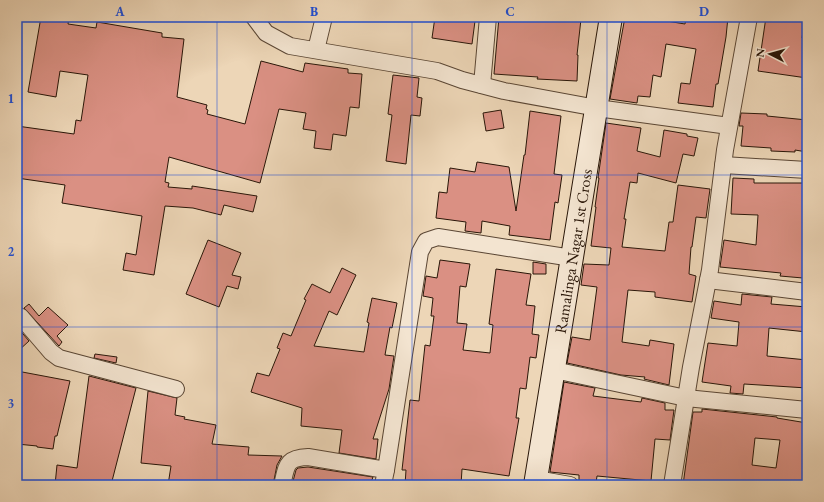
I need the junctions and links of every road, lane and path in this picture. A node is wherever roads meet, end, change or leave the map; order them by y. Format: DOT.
graph roads {
  1 [pos="254,17"];
  2 [pos="324,17"];
  3 [pos="488,17"];
  4 [pos="612,17"];
  5 [pos="749,17"];
  6 [pos="316,50"];
  7 [pos="482,85"];
  8 [pos="596,108"];
  9 [pos="729,126"];
  10 [pos="723,165"];
  11 [pos="807,170"];
  12 [pos="572,258"];
  13 [pos="708,280"];
  14 [pos="807,292"];
  15 [pos="17,316"];
  16 [pos="554,370"];
  17 [pos="176,389"];
  18 [pos="686,398"];
  19 [pos="807,410"];
  20 [pos="384,477"];
  21 [pos="535,482"];
  22 [pos="282,485"];
  23 [pos="570,485"];
  24 [pos="672,485"];
  1 -- 6 [label="street"];
  2 -- 6 [label="street"];
  3 -- 7 [label="street"];
  4 -- 8 [label="street, Ramalinga Nagar 1st Cross"];
  5 -- 9 [label="street"];
  6 -- 7 [label="street"];
  7 -- 8 [label="street"];
  8 -- 9 [label="street"];
  8 -- 12 [label="street, Ramalinga Nagar 1st Cross"];
  9 -- 10 [label="street"];
  10 -- 11 [label="street"];
  10 -- 13 [label="street"];
  12 -- 16 [label="street, Ramalinga Nagar 1st Cross"];
  12 -- 20 [label="street"];
  13 -- 14 [label="street"];
  13 -- 18 [label="street"];
  15 -- 17 [label="street"];
  16 -- 18 [label="street"];
  16 -- 21 [label="street, Ramalinga Nagar 1st Cross"];
  18 -- 19 [label="street"];
  18 -- 24 [label="street"];
  20 -- 22 [label="street"];
  21 -- 23 [label="street"];
}
